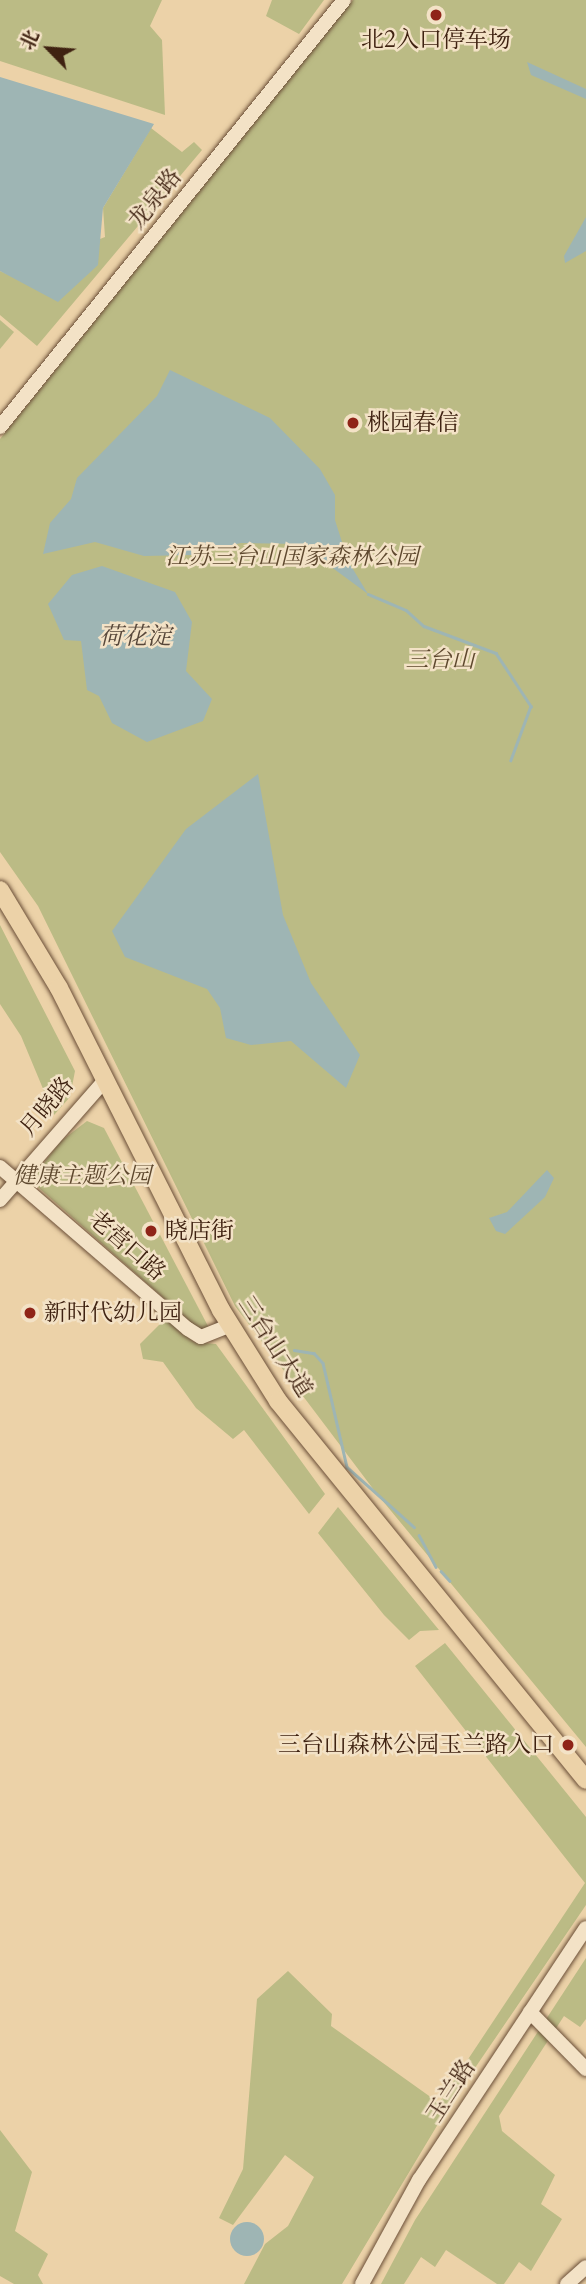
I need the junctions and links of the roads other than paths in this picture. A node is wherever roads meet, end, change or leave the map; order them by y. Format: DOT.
graph roads {
  1 [pos="344,0"];
  2 [pos="0,427"];
  3 [pos="0,891"];
  4 [pos="0,910"];
  5 [pos="101,1082"];
  6 [pos="0,1167"];
  7 [pos="16,1181"];
  8 [pos="0,1200"];
  9 [pos="226,1329"];
  10 [pos="586,1780"];
  11 [pos="586,1796"];
  12 [pos="586,1928"];
  13 [pos="586,1941"];
  14 [pos="532,2013"];
  15 [pos="586,2069"];
  16 [pos="586,2267"];
  17 [pos="362,2284"];
  18 [pos="370,2284"];
  19 [pos="567,2284"];
  1 -- 2 [label="street, 龙泉路"];
  3 -- 5 [label="main road, 三台山大道"];
  4 -- 5 [label="main road, 三台山大道"];
  5 -- 7 [label="street, 月晓路"];
  5 -- 9 [label="main road, 三台山大道"];
  6 -- 7 [label="street, 老营口路"];
  7 -- 8 [label="street, 月晓路"];
  7 -- 9 [label="street, 老营口路"];
  9 -- 10 [label="main road, 三台山大道"];
  9 -- 11 [label="main road, 三台山大道"];
  12 -- 14 [label="street, 玉兰路"];
  13 -- 14 [label="street, 玉兰路"];
  14 -- 15 [label="street"];
  14 -- 17 [label="street, 玉兰路"];
  14 -- 18 [label="street, 玉兰路"];
  16 -- 19 [label="street"];
}
